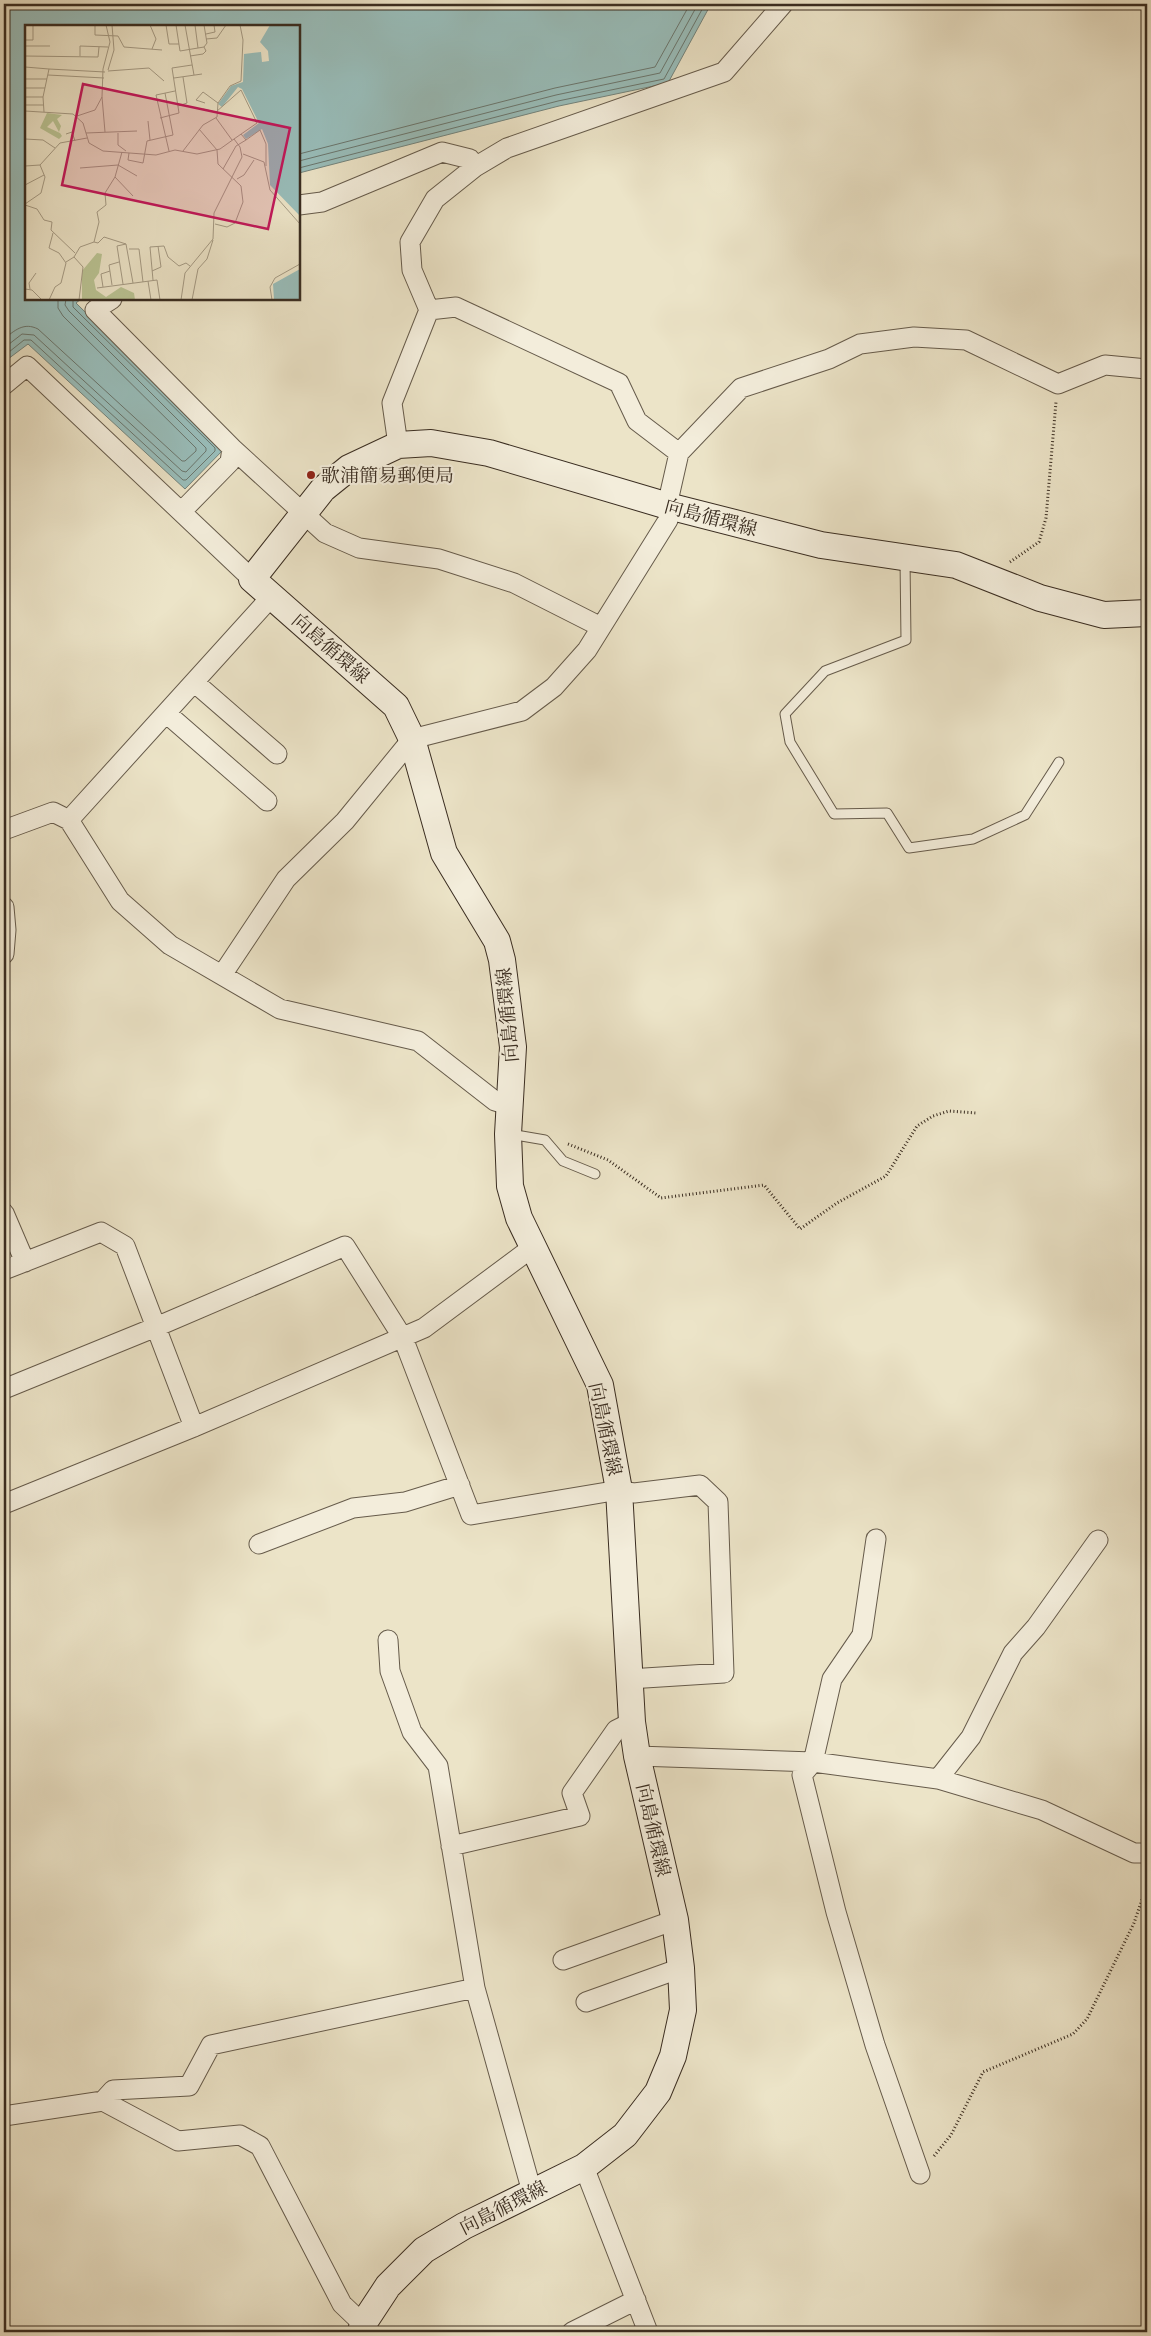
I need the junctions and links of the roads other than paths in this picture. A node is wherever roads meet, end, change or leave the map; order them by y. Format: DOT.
graph roads {
  1 [pos="783,4"];
  2 [pos="475,167"];
  3 [pos="300,205"];
  4 [pos="110,300"];
  5 [pos="429,310"];
  6 [pos="1147,369"];
  7 [pos="4,385"];
  8 [pos="398,445"];
  9 [pos="232,448"];
  10 [pos="679,453"];
  11 [pos="668,506"];
  12 [pos="182,511"];
  13 [pos="303,515"];
  14 [pos="905,557"];
  15 [pos="252,580"];
  16 [pos="271,597"];
  17 [pos="1147,613"];
  18 [pos="601,627"];
  19 [pos="194,682"];
  20 [pos="166,713"];
  21 [pos="412,738"];
  22 [pos="277,754"];
  23 [pos="1059,762"];
  24 [pos="268,801"];
  25 [pos="69,820"];
  26 [pos="4,830"];
  27 [pos="4,907"];
  28 [pos="4,954"];
  29 [pos="222,975"];
  30 [pos="511,1106"];
  31 [pos="508,1134"];
  32 [pos="595,1174"];
  33 [pos="4,1213"];
  34 [pos="533,1246"];
  35 [pos="24,1262"];
  36 [pos="4,1270"];
  37 [pos="156,1327"];
  38 [pos="403,1338"];
  39 [pos="4,1389"];
  40 [pos="194,1427"];
  41 [pos="460,1485"];
  42 [pos="619,1490"];
  43 [pos="4,1504"];
  44 [pos="876,1539"];
  45 [pos="1098,1540"];
  46 [pos="259,1544"];
  47 [pos="388,1640"];
  48 [pos="629,1679"];
  49 [pos="632,1722"];
  50 [pos="637,1756"];
  51 [pos="813,1762"];
  52 [pos="938,1779"];
  53 [pos="451,1846"];
  54 [pos="1147,1853"];
  55 [pos="675,1920"];
  56 [pos="563,1960"];
  57 [pos="681,1968"];
  58 [pos="475,1988"];
  59 [pos="586,2002"];
  60 [pos="103,2101"];
  61 [pos="4,2116"];
  62 [pos="584,2167"];
  63 [pos="920,2174"];
  64 [pos="532,2192"];
  65 [pos="636,2300"];
  66 [pos="362,2328"];
  67 [pos="572,2332"];
  68 [pos="648,2332"];
  1 -- 2 [label="street"];
  2 -- 3 [label="street"];
  2 -- 5 [label="street"];
  4 -- 9 [label="street"];
  5 -- 8 [label="street"];
  5 -- 10 [label="street"];
  6 -- 10 [label="street"];
  7 -- 12 [label="street"];
  8 -- 11 [label="main road, 向島循環線"];
  8 -- 13 [label="main road, 向島循環線"];
  9 -- 12 [label="street"];
  9 -- 13 [label="street"];
  10 -- 11 [label="street"];
  11 -- 14 [label="main road, 向島循環線"];
  11 -- 18 [label="street"];
  12 -- 15 [label="street"];
  13 -- 15 [label="main road, 向島循環線"];
  13 -- 18 [label="street"];
  14 -- 17 [label="main road, 向島循環線"];
  14 -- 23 [label="lane"];
  15 -- 16 [label="main road, 向島循環線"];
  16 -- 19 [label="street"];
  16 -- 21 [label="main road, 向島循環線"];
  18 -- 21 [label="street"];
  19 -- 20 [label="street"];
  19 -- 22 [label="street"];
  20 -- 24 [label="street"];
  20 -- 25 [label="street"];
  21 -- 29 [label="street"];
  21 -- 30 [label="main road, 向島循環線"];
  25 -- 26 [label="street"];
  25 -- 29 [label="street"];
  27 -- 28 [label="street"];
  29 -- 30 [label="street"];
  30 -- 31 [label="main road, 向島循環線"];
  31 -- 32 [label="lane"];
  31 -- 34 [label="main road, 向島循環線"];
  33 -- 35 [label="street"];
  34 -- 38 [label="street"];
  34 -- 42 [label="main road, 向島循環線"];
  35 -- 36 [label="street"];
  35 -- 37 [label="street"];
  37 -- 38 [label="street"];
  37 -- 39 [label="street"];
  37 -- 40 [label="street"];
  38 -- 40 [label="street"];
  38 -- 41 [label="street"];
  40 -- 43 [label="street"];
  41 -- 42 [label="street"];
  41 -- 46 [label="street"];
  42 -- 48 [label="main road, 向島循環線"];
  42 -- 48 [label="street"];
  44 -- 51 [label="street"];
  45 -- 52 [label="street"];
  47 -- 53 [label="street"];
  48 -- 49 [label="main road, 向島循環線"];
  49 -- 50 [label="main road, 向島循環線"];
  49 -- 53 [label="street"];
  50 -- 51 [label="street"];
  50 -- 55 [label="main road, 向島循環線"];
  51 -- 52 [label="street"];
  51 -- 63 [label="street"];
  52 -- 54 [label="street"];
  53 -- 58 [label="street"];
  55 -- 56 [label="street"];
  55 -- 57 [label="main road, 向島循環線"];
  57 -- 59 [label="street"];
  57 -- 62 [label="main road, 向島循環線"];
  58 -- 60 [label="street"];
  58 -- 64 [label="street"];
  60 -- 61 [label="street"];
  60 -- 66 [label="street"];
  62 -- 64 [label="main road, 向島循環線"];
  62 -- 65 [label="street"];
  64 -- 66 [label="main road, 向島循環線"];
  65 -- 67 [label="street"];
  65 -- 68 [label="street"];
}
